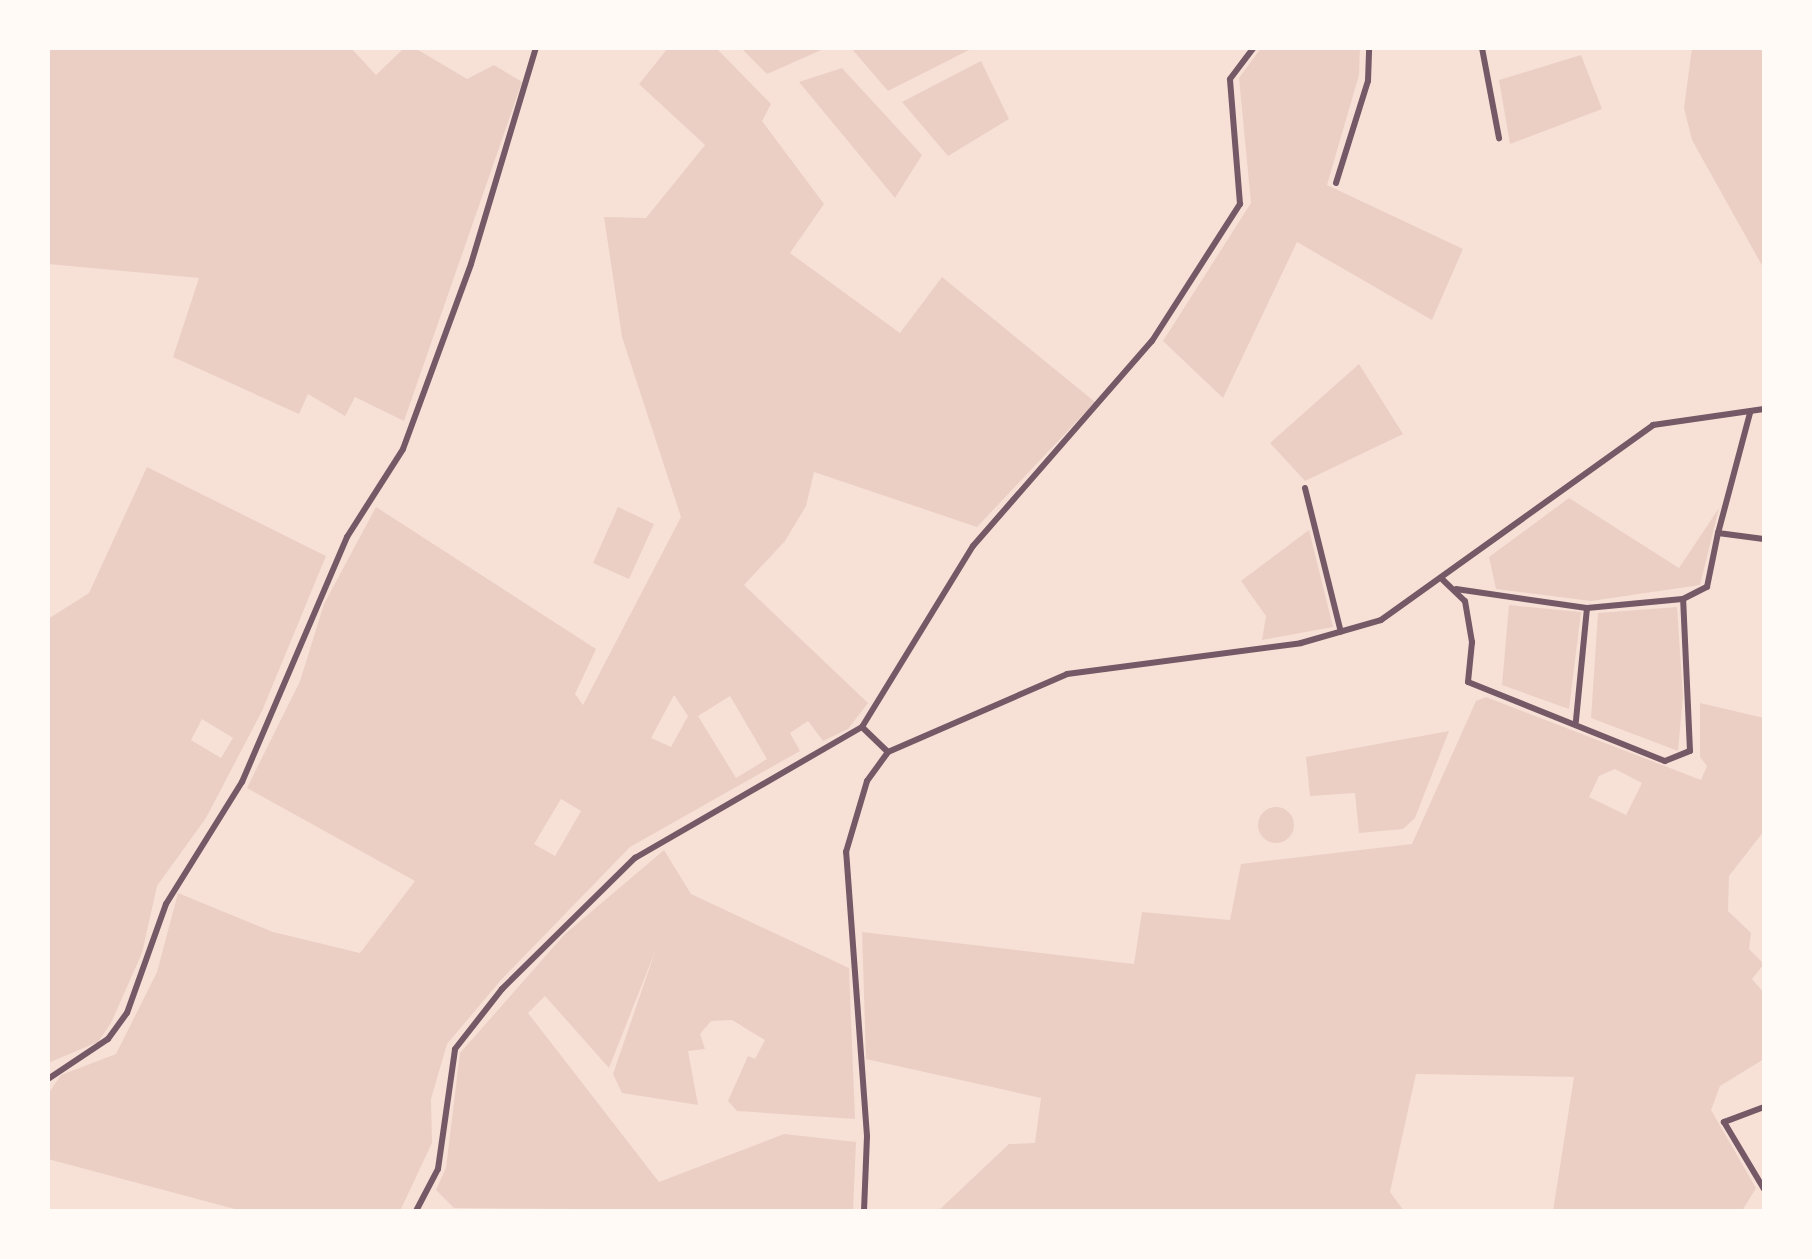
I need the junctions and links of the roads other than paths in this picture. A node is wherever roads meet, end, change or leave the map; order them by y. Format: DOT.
graph roads {
  1 [pos="536,48"];
  2 [pos="1253,48"];
  3 [pos="1369,48"];
  4 [pos="1482,48"];
  5 [pos="1499,138"];
  6 [pos="1336,183"];
  7 [pos="1764,409"];
  8 [pos="1750,413"];
  9 [pos="1305,488"];
  10 [pos="1718,533"];
  11 [pos="1764,539"];
  12 [pos="1443,580"];
  13 [pos="1456,589"];
  14 [pos="1683,599"];
  15 [pos="1587,608"];
  16 [pos="1341,632"];
  17 [pos="1576,721"];
  18 [pos="862,727"];
  19 [pos="888,752"];
  20 [pos="48,1079"];
  21 [pos="1764,1107"];
  22 [pos="1764,1189"];
  23 [pos="416,1211"];
  24 [pos="864,1211"];
  1 -- 20 [label="street"];
  2 -- 18 [label="street"];
  3 -- 6 [label="street"];
  4 -- 5 [label="street"];
  7 -- 8 [label="street"];
  8 -- 10 [label="street"];
  8 -- 12 [label="street"];
  9 -- 16 [label="street"];
  10 -- 11 [label="street"];
  10 -- 14 [label="street"];
  12 -- 13 [label="street"];
  12 -- 16 [label="street"];
  13 -- 15 [label="street"];
  13 -- 17 [label="street"];
  14 -- 15 [label="street"];
  14 -- 17 [label="street"];
  15 -- 17 [label="street"];
  16 -- 19 [label="street"];
  18 -- 19 [label="street"];
  18 -- 23 [label="street"];
  19 -- 24 [label="street"];
  21 -- 22 [label="street"];
}
